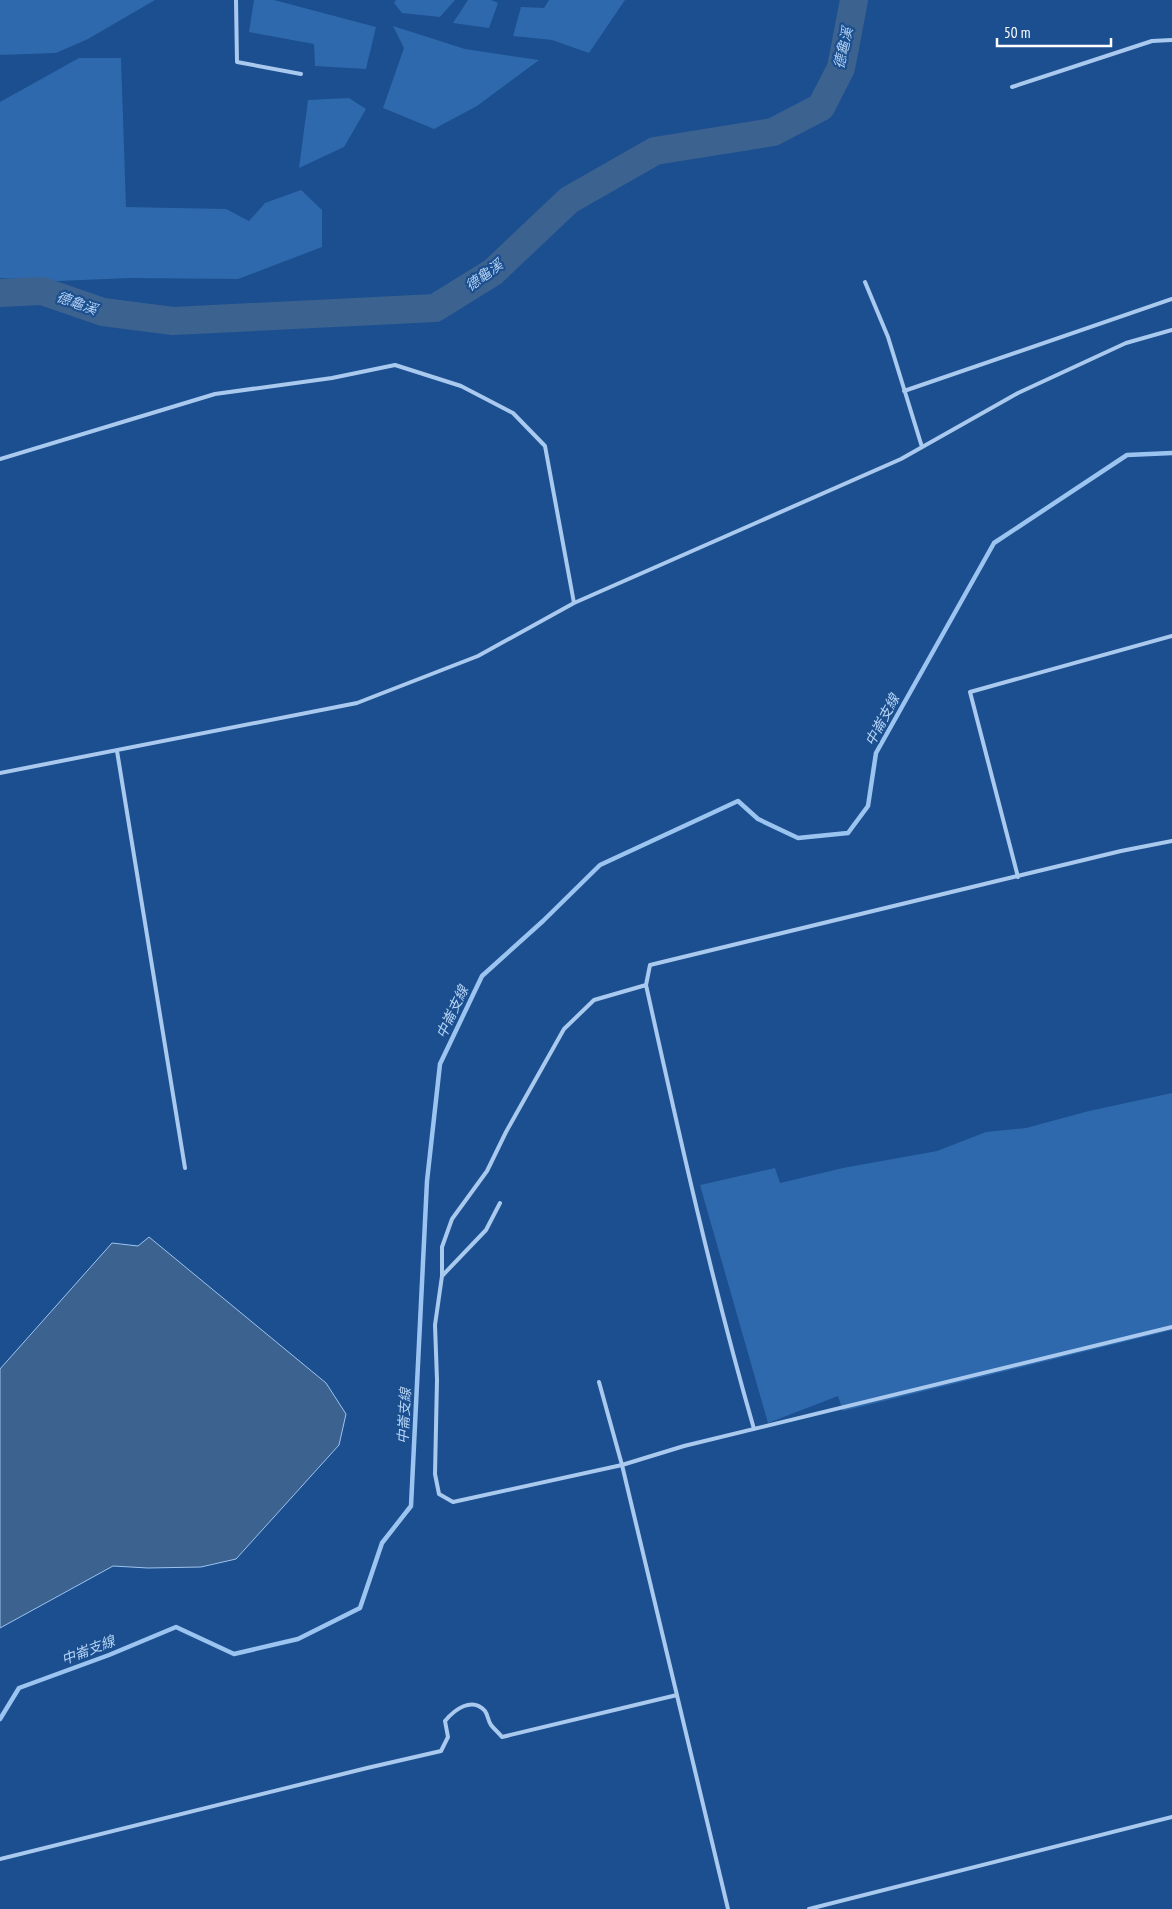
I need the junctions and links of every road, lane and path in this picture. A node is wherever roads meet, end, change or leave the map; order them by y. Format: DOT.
graph roads {
  1 [pos="236,0"];
  2 [pos="1172,40"];
  3 [pos="300,74"];
  4 [pos="1012,88"];
  5 [pos="865,282"];
  6 [pos="1172,299"];
  7 [pos="1172,330"];
  8 [pos="904,391"];
  9 [pos="922,448"];
  10 [pos="0,459"];
  11 [pos="574,603"];
  12 [pos="1172,636"];
  13 [pos="117,751"];
  14 [pos="0,773"];
  15 [pos="1172,840"];
  16 [pos="1018,877"];
  17 [pos="646,985"];
  18 [pos="185,1168"];
  19 [pos="500,1203"];
  20 [pos="442,1276"];
  21 [pos="1172,1327"];
  22 [pos="599,1382"];
  23 [pos="754,1429"];
  24 [pos="622,1465"];
  25 [pos="677,1695"];
  26 [pos="1172,1817"];
  27 [pos="0,1859"];
  28 [pos="728,1909"];
  29 [pos="809,1909"];
  1 -- 3 [label="lane"];
  2 -- 4 [label="lane"];
  5 -- 8 [label="lane"];
  6 -- 8 [label="lane"];
  7 -- 9 [label="lane"];
  8 -- 9 [label="lane"];
  9 -- 11 [label="lane"];
  10 -- 11 [label="lane"];
  11 -- 13 [label="lane"];
  12 -- 16 [label="lane"];
  13 -- 14 [label="lane"];
  13 -- 18 [label="lane"];
  15 -- 16 [label="lane"];
  16 -- 17 [label="lane"];
  17 -- 20 [label="lane"];
  17 -- 23 [label="lane"];
  19 -- 20 [label="lane"];
  20 -- 24 [label="lane"];
  21 -- 23 [label="lane"];
  22 -- 24 [label="lane"];
  23 -- 24 [label="lane"];
  24 -- 25 [label="lane"];
  25 -- 27 [label="lane"];
  25 -- 28 [label="lane"];
  26 -- 29 [label="lane"];
}
